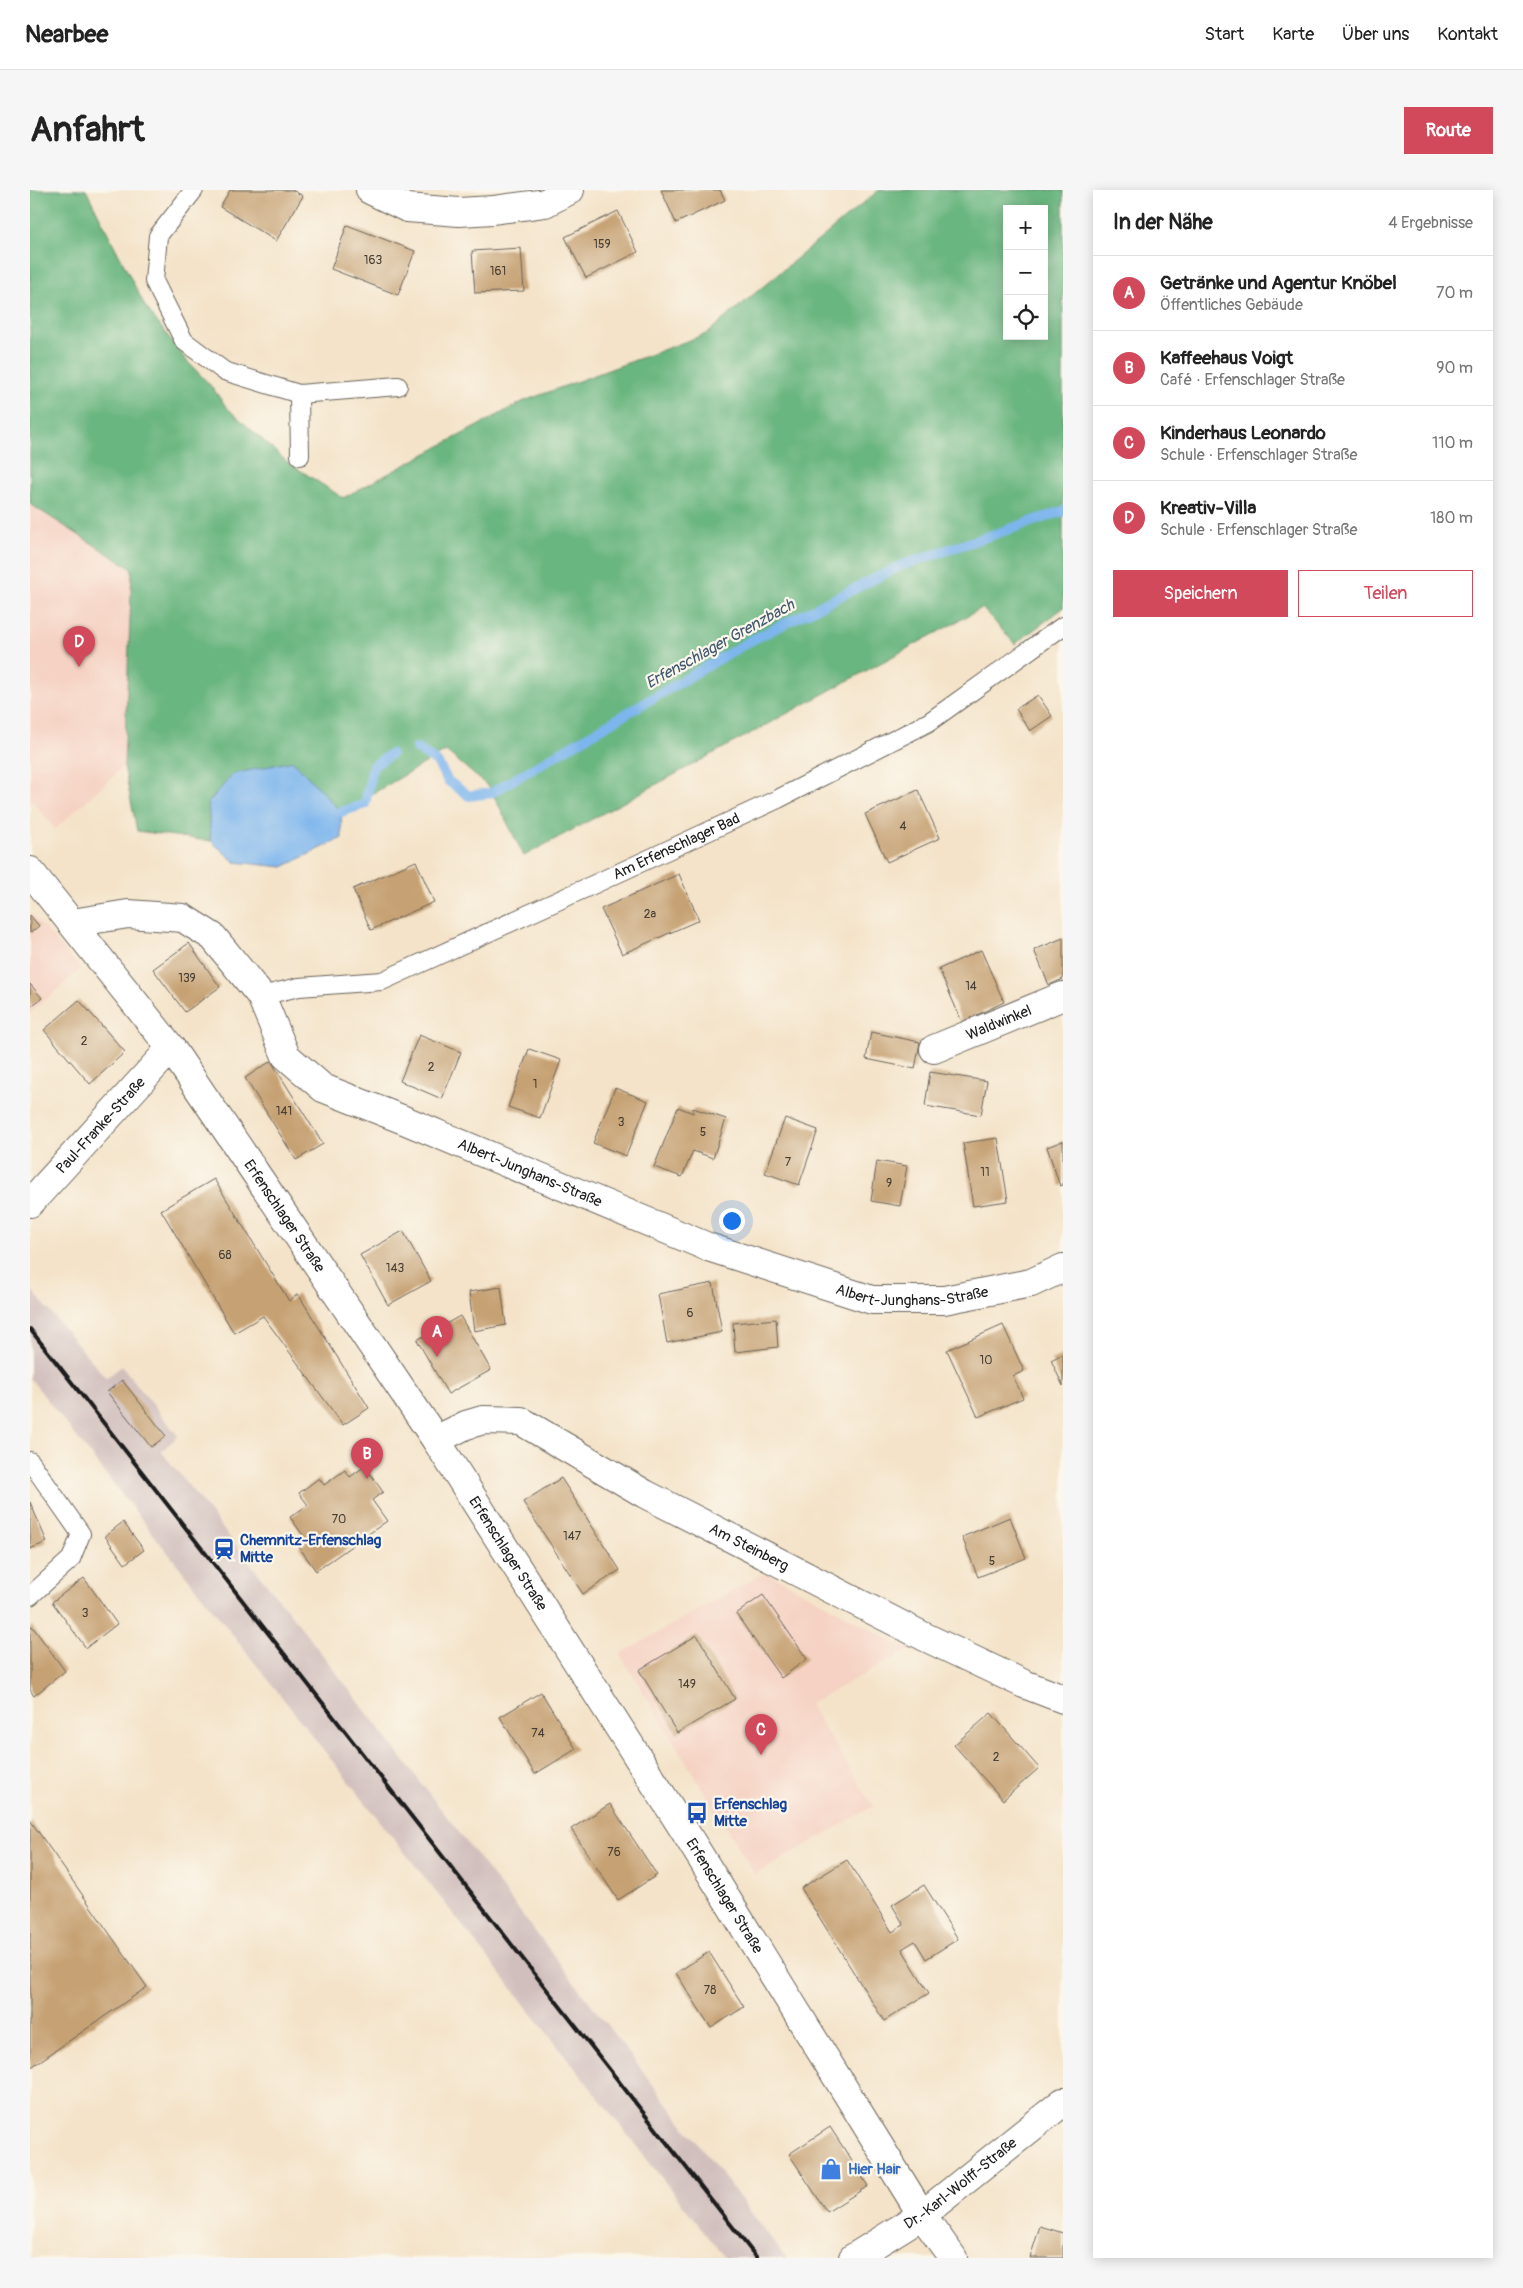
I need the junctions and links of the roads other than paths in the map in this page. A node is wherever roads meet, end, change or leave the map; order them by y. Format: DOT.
graph roads {
  1 [pos="194,190"];
  2 [pos="370,190"];
  3 [pos="570,190"];
  4 [pos="398,386"];
  5 [pos="299,394"];
  6 [pos="300,456"];
  7 [pos="1063,626"];
  8 [pos="30,872"];
  9 [pos="72,923"];
  10 [pos="261,996"];
  11 [pos="1063,996"];
  12 [pos="171,1048"];
  13 [pos="934,1049"];
  14 [pos="30,1203"];
  15 [pos="1063,1268"];
  16 [pos="436,1440"];
  17 [pos="30,1461"];
  18 [pos="30,1596"];
  19 [pos="1063,1699"];
  20 [pos="1063,2102"];
  21 [pos="922,2215"];
  22 [pos="853,2258"];
  23 [pos="952,2258"];
  1 -- 5 [label="lane"];
  2 -- 3 [label="street"];
  4 -- 5 [label="lane"];
  5 -- 6 [label="lane"];
  7 -- 10 [label="lane, Am Erfenschlager Bad"];
  8 -- 9 [label="street, Erfenschlager Straße"];
  9 -- 10 [label="street, Albert-Junghans-Straße"];
  9 -- 12 [label="street, Erfenschlager Straße"];
  10 -- 15 [label="street, Albert-Junghans-Straße"];
  11 -- 13 [label="street, Waldwinkel"];
  12 -- 14 [label="street, Paul-Franke-Straße"];
  12 -- 16 [label="street, Erfenschlager Straße"];
  16 -- 19 [label="street, Am Steinberg"];
  16 -- 21 [label="street, Erfenschlager Straße"];
  17 -- 18 [label="lane"];
  20 -- 21 [label="street, Dr.-Karl-Wolff-Straße"];
  21 -- 22 [label="street, Dr.-Karl-Wolff-Straße"];
  21 -- 23 [label="street, Erfenschlager Straße"];
}
